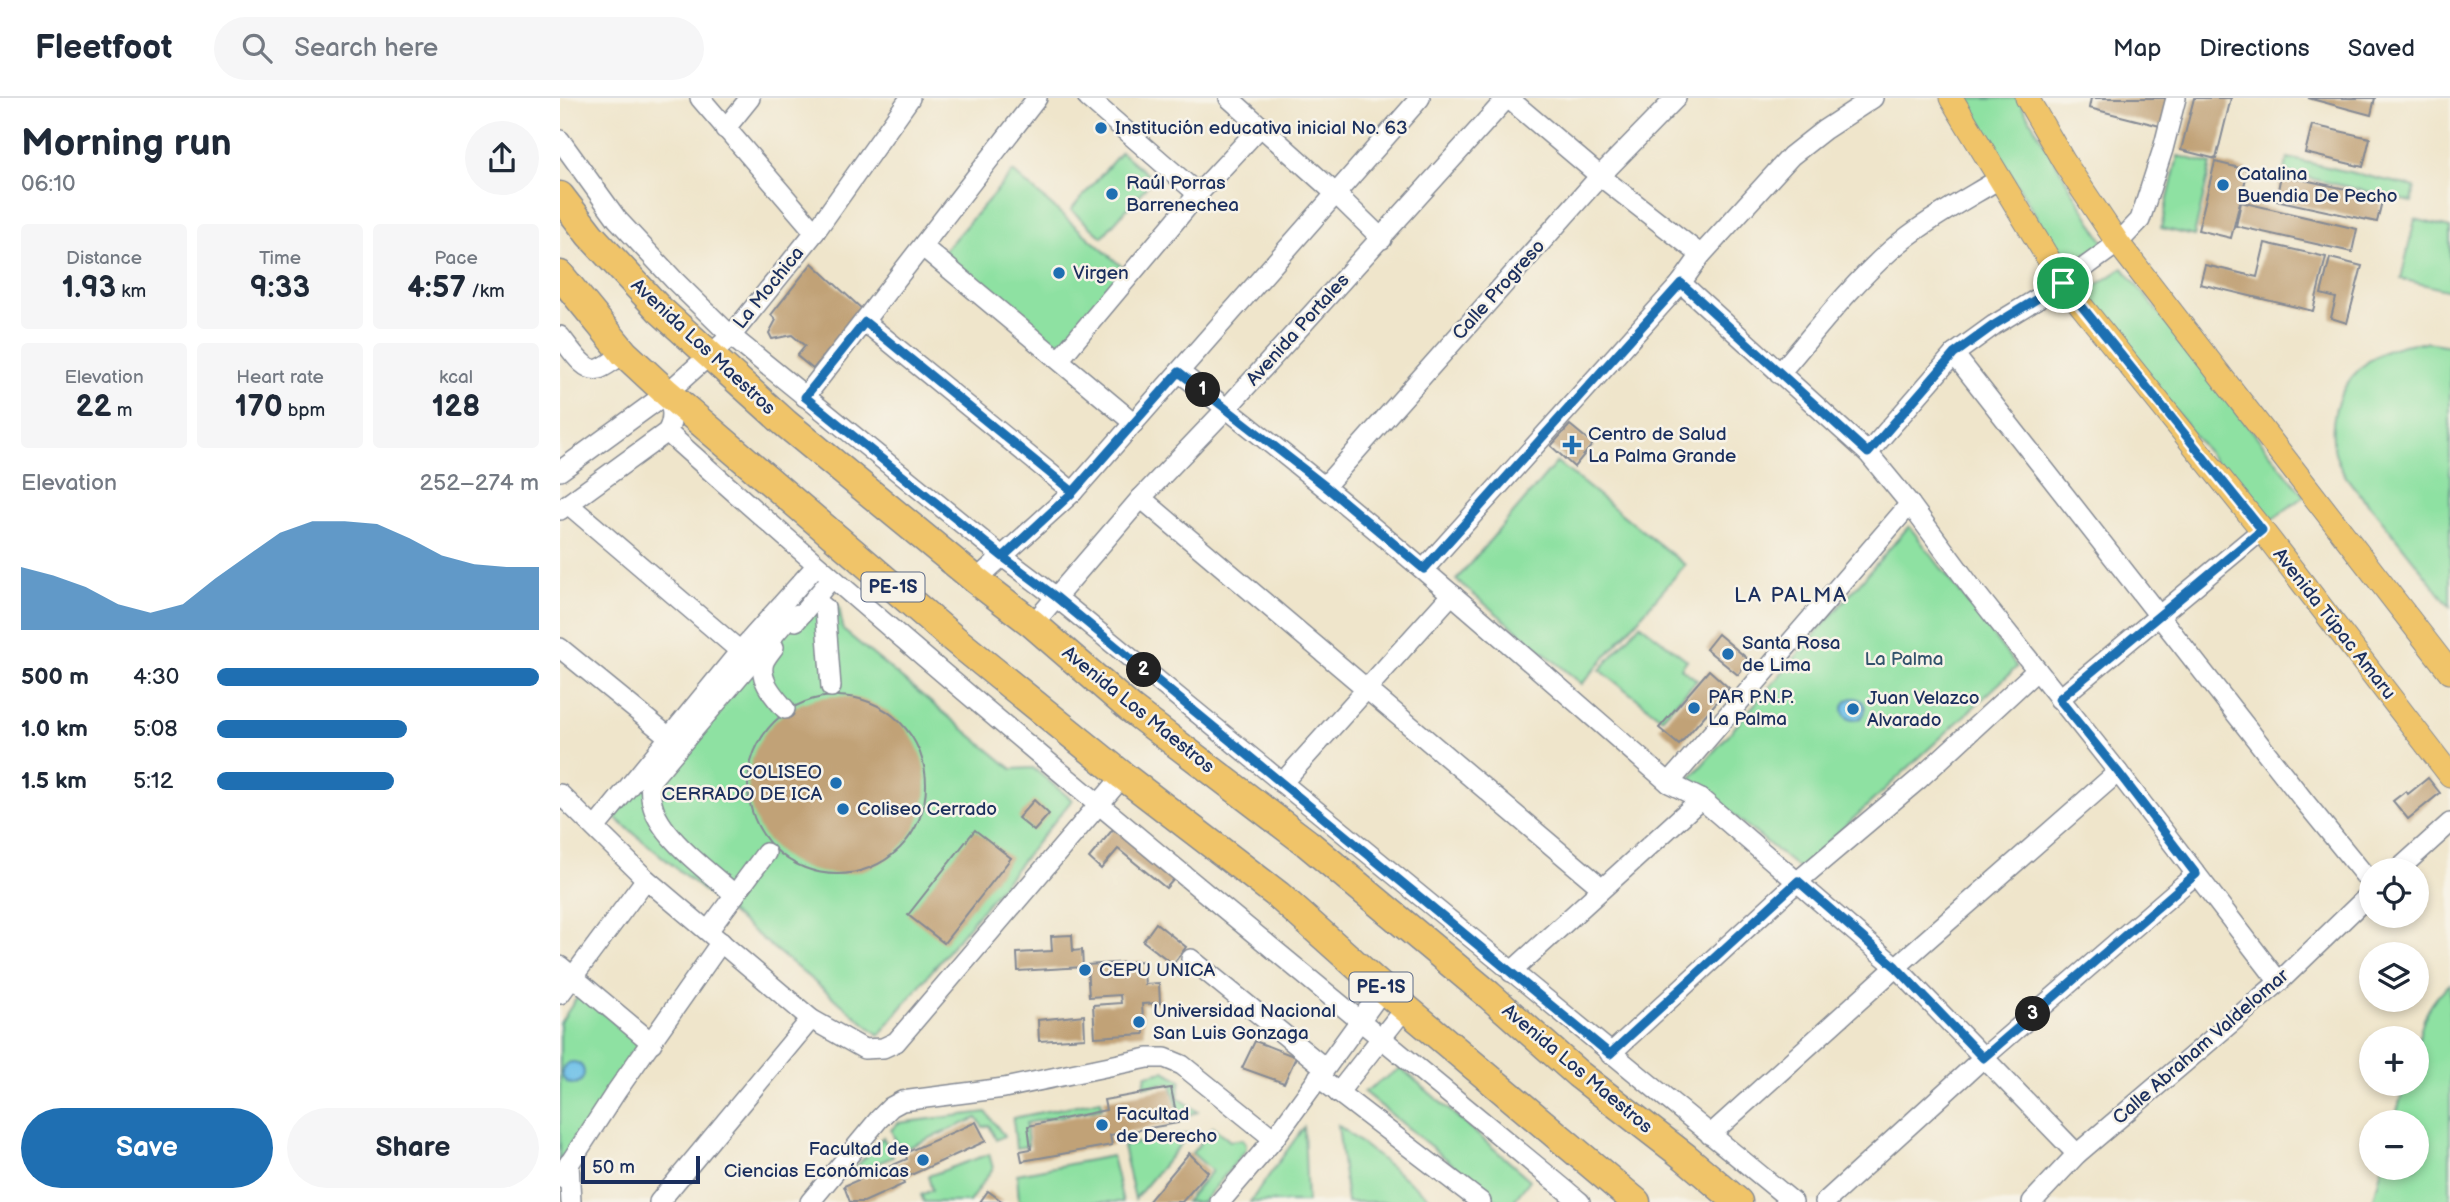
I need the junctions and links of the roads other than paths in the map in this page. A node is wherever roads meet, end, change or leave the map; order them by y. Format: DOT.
graph roads {
  1 [pos="700,98"];
  2 [pos="750,98"];
  3 [pos="911,98"];
  4 [pos="1037,98"];
  5 [pos="1088,98"];
  6 [pos="1229,98"];
  7 [pos="1420,98"];
  8 [pos="1508,98"];
  9 [pos="1676,98"];
  10 [pos="1872,98"];
  11 [pos="1951,98"];
  12 [pos="2027,98"];
  13 [pos="2176,98"];
  14 [pos="1261,126"];
  15 [pos="725,129"];
  16 [pos="560,140"];
  17 [pos="1600,176"];
  18 [pos="1999,179"];
  19 [pos="1198,194"];
  20 [pos="1336,194"];
  21 [pos="560,196"];
  22 [pos="815,232"];
  23 [pos="1382,239"];
  24 [pos="2118,243"];
  25 [pos="923,247"];
  26 [pos="1702,256"];
  27 [pos="560,275"];
  28 [pos="1681,283"];
  29 [pos="2063,283"];
  30 [pos="865,322"];
  31 [pos="560,336"];
  32 [pos="732,336"];
  33 [pos="624,353"];
  34 [pos="1954,354"];
  35 [pos="710,356"];
  36 [pos="1059,360"];
  37 [pos="1179,372"];
  38 [pos="1779,374"];
  39 [pos="667,393"];
  40 [pos="805,397"];
  41 [pos="1227,408"];
  42 [pos="1134,423"];
  43 [pos="667,432"];
  44 [pos="1868,453"];
  45 [pos="560,471"];
  46 [pos="1325,486"];
  47 [pos="1073,492"];
  48 [pos="1141,498"];
  49 [pos="1910,505"];
  50 [pos="564,507"];
  51 [pos="2262,530"];
  52 [pos="1003,557"];
  53 [pos="1424,569"];
  54 [pos="823,572"];
  55 [pos="976,580"];
  56 [pos="1451,594"];
  57 [pos="1056,597"];
  58 [pos="808,606"];
  59 [pos="2159,615"];
  60 [pos="1032,624"];
  61 [pos="560,648"];
  62 [pos="740,652"];
  63 [pos="2037,670"];
  64 [pos="2450,672"];
  65 [pos="831,687"];
  66 [pos="1366,688"];
  67 [pos="2059,699"];
  68 [pos="785,709"];
  69 [pos="669,737"];
  70 [pos="2118,772"];
  71 [pos="2450,775"];
  72 [pos="1123,776"];
  73 [pos="1282,783"];
  74 [pos="1669,783"];
  75 [pos="560,794"];
  76 [pos="1702,799"];
  77 [pos="1098,804"];
  78 [pos="2450,824"];
  79 [pos="595,828"];
  80 [pos="766,853"];
  81 [pos="2412,858"];
  82 [pos="2359,868"];
  83 [pos="2196,874"];
  84 [pos="646,879"];
  85 [pos="1798,881"];
  86 [pos="1602,888"];
  87 [pos="734,895"];
  88 [pos="2359,905"];
  89 [pos="715,937"];
  90 [pos="1191,959"];
  91 [pos="1896,967"];
  92 [pos="566,971"];
  93 [pos="1511,972"];
  94 [pos="2279,982"];
  95 [pos="1383,989"];
  96 [pos="560,994"];
  97 [pos="1405,1008"];
  98 [pos="811,1019"];
  99 [pos="1360,1020"];
  100 [pos="1382,1038"];
  101 [pos="652,1042"];
  102 [pos="1610,1054"];
  103 [pos="1983,1058"];
  104 [pos="1321,1072"];
  105 [pos="1338,1093"];
  106 [pos="1710,1135"];
  107 [pos="1273,1139"];
  108 [pos="2077,1154"];
  109 [pos="565,1170"];
  110 [pos="571,1202"];
  111 [pos="659,1202"];
  112 [pos="810,1202"];
  113 [pos="1220,1202"];
  114 [pos="1481,1202"];
  115 [pos="1580,1202"];
  116 [pos="1636,1202"];
  117 [pos="1738,1202"];
  118 [pos="1793,1202"];
  119 [pos="1825,1202"];
  120 [pos="2032,1202"];
  1 -- 15 [label="street"];
  2 -- 15 [label="street"];
  3 -- 22 [label="street, La Mochica"];
  4 -- 25 [label="street"];
  5 -- 19 [label="street"];
  6 -- 14 [label="street"];
  7 -- 20 [label="street"];
  8 -- 17 [label="street"];
  8 -- 23 [label="street, Avenida Portales"];
  9 -- 17 [label="street, Calle Progreso"];
  10 -- 26 [label="street"];
  11 -- 18 [label="main road, Avenida Túpac Amaru"];
  12 -- 24 [label="main road"];
  13 -- 24 [label="street"];
  14 -- 19 [label="street"];
  14 -- 20 [label="street"];
  15 -- 22 [label="street"];
  16 -- 32 [label="street"];
  17 -- 26 [label="street"];
  17 -- 46 [label="street, Calle Progreso"];
  18 -- 29 [label="main road, Avenida Túpac Amaru"];
  18 -- 38 [label="street"];
  19 -- 36 [label="street"];
  20 -- 23 [label="street"];
  20 -- 37 [label="street"];
  21 -- 35 [label="highway, Avenida Los Maestros / PE-1S"];
  22 -- 32 [label="street, La Mochica"];
  23 -- 41 [label="street, Avenida Portales"];
  24 -- 29 [label="street"];
  24 -- 64 [label="main road"];
  25 -- 30 [label="street"];
  25 -- 36 [label="street"];
  26 -- 28 [label="street"];
  27 -- 33 [label="highway, PE-1S"];
  28 -- 38 [label="street"];
  28 -- 53 [label="street"];
  29 -- 34 [label="street"];
  29 -- 51 [label="main road, Avenida Túpac Amaru"];
  30 -- 40 [label="street"];
  30 -- 47 [label="street"];
  31 -- 33 [label="street"];
  32 -- 35 [label="street, La Mochica"];
  32 -- 40 [label="street"];
  33 -- 39 [label="highway, PE-1S"];
  34 -- 44 [label="street"];
  34 -- 59 [label="street"];
  35 -- 39 [label="street, La Mochica"];
  35 -- 55 [label="highway, Avenida Los Maestros / PE-1S"];
  36 -- 42 [label="street"];
  37 -- 41 [label="street"];
  37 -- 42 [label="street"];
  38 -- 44 [label="street"];
  39 -- 43 [label="street"];
  39 -- 45 [label="street, La Mochica"];
  39 -- 72 [label="highway, PE-1S"];
  40 -- 52 [label="street"];
  41 -- 46 [label="street"];
  41 -- 48 [label="street, Avenida Portales"];
  42 -- 47 [label="street"];
  43 -- 50 [label="street"];
  43 -- 54 [label="street"];
  44 -- 49 [label="street"];
  46 -- 53 [label="street"];
  47 -- 52 [label="street"];
  48 -- 57 [label="street, Avenida Portales"];
  48 -- 66 [label="street"];
  49 -- 63 [label="street"];
  49 -- 74 [label="street"];
  50 -- 62 [label="street"];
  51 -- 59 [label="street"];
  51 -- 71 [label="main road, Avenida Túpac Amaru"];
  52 -- 55 [label="street"];
  52 -- 57 [label="street"];
  53 -- 56 [label="street"];
  54 -- 58 [label="street"];
  54 -- 62 [label="street"];
  54 -- 77 [label="street"];
  55 -- 60 [label="highway, Avenida Los Maestros / PE-1S"];
  56 -- 66 [label="street"];
  56 -- 74 [label="street"];
  57 -- 60 [label="street, Avenida Portales"];
  57 -- 73 [label="street"];
  58 -- 65 [label="street"];
  58 -- 68 [label="street"];
  58 -- 87 [label="street"];
  59 -- 67 [label="street"];
  59 -- 82 [label="street"];
  60 -- 117 [label="highway, Avenida Los Maestros / PE-1S"];
  61 -- 69 [label="street"];
  62 -- 69 [label="street"];
  63 -- 67 [label="street"];
  63 -- 85 [label="street"];
  66 -- 73 [label="street"];
  66 -- 86 [label="street"];
  67 -- 70 [label="street"];
  69 -- 79 [label="street"];
  70 -- 83 [label="street"];
  70 -- 91 [label="street"];
  72 -- 77 [label="street"];
  72 -- 95 [label="highway, PE-1S"];
  73 -- 93 [label="street"];
  74 -- 76 [label="street"];
  75 -- 79 [label="street"];
  76 -- 85 [label="street"];
  76 -- 86 [label="street"];
  77 -- 98 [label="street"];
  77 -- 99 [label="street"];
  78 -- 81 [label="street"];
  79 -- 84 [label="street"];
  80 -- 87 [label="street"];
  83 -- 94 [label="street"];
  83 -- 103 [label="street"];
  84 -- 89 [label="street"];
  84 -- 92 [label="street"];
  85 -- 91 [label="street"];
  85 -- 102 [label="street"];
  86 -- 93 [label="street"];
  87 -- 89 [label="street"];
  88 -- 94 [label="street, Calle Abraham Valdelomar"];
  89 -- 98 [label="street"];
  89 -- 101 [label="street"];
  90 -- 104 [label="street"];
  91 -- 103 [label="street"];
  91 -- 106 [label="street"];
  92 -- 96 [label="street"];
  92 -- 101 [label="street"];
  93 -- 102 [label="street"];
  94 -- 108 [label="street, Calle Abraham Valdelomar"];
  95 -- 97 [label="highway, PE-1S"];
  95 -- 99 [label="street"];
  97 -- 100 [label="street"];
  97 -- 116 [label="highway, PE-1S"];
  98 -- 111 [label="street"];
  99 -- 100 [label="street"];
  99 -- 104 [label="street"];
  100 -- 105 [label="street"];
  100 -- 115 [label="street"];
  101 -- 109 [label="street"];
  102 -- 106 [label="street"];
  103 -- 108 [label="street"];
  103 -- 119 [label="street"];
  104 -- 105 [label="street"];
  104 -- 107 [label="street"];
  105 -- 114 [label="street"];
  106 -- 118 [label="street"];
  107 -- 112 [label="street"];
  107 -- 113 [label="street"];
  108 -- 120 [label="street, Calle Abraham Valdelomar"];
  109 -- 110 [label="street"];
}
